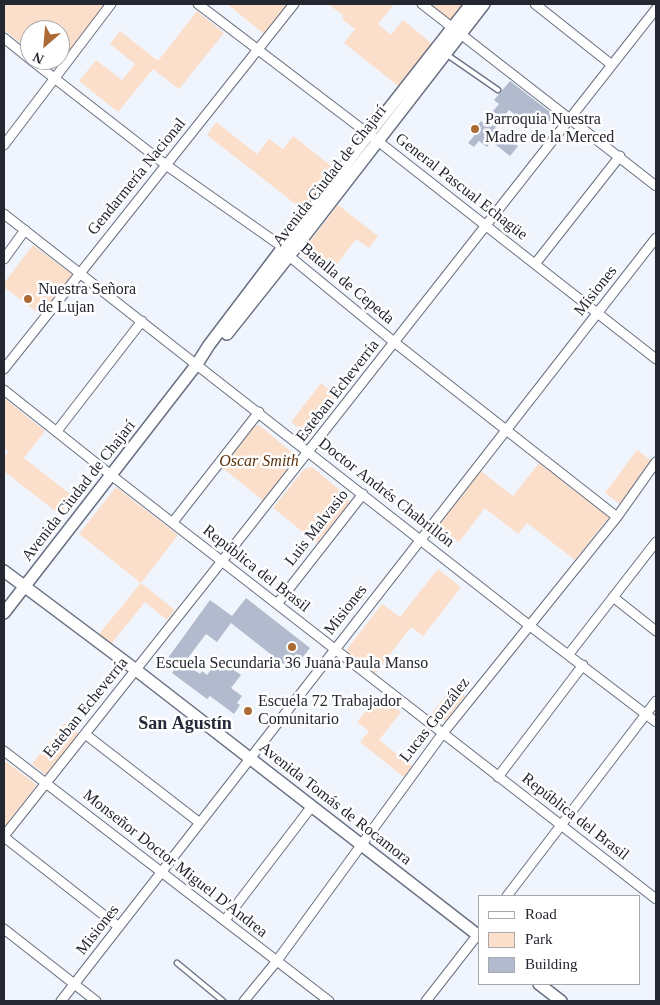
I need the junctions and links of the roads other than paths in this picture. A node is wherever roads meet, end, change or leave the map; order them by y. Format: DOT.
graph roads {
  1 [pos="111,4"];
  2 [pos="198,4"];
  3 [pos="294,4"];
  4 [pos="422,4"];
  5 [pos="471,4"];
  6 [pos="484,4"];
  7 [pos="535,4"];
  8 [pos="656,9"];
  9 [pos="457,30"];
  10 [pos="4,38"];
  11 [pos="258,50"];
  12 [pos="20,51"];
  13 [pos="444,53"];
  14 [pos="612,65"];
  15 [pos="44,70"];
  16 [pos="54,78"];
  17 [pos="498,90"];
  18 [pos="571,118"];
  19 [pos="369,134"];
  20 [pos="379,142"];
  21 [pos="4,145"];
  22 [pos="620,156"];
  23 [pos="166,165"];
  24 [pos="656,186"];
  25 [pos="4,214"];
  26 [pos="486,225"];
  27 [pos="25,230"];
  28 [pos="656,238"];
  29 [pos="287,252"];
  30 [pos="4,259"];
  31 [pos="535,264"];
  32 [pos="80,273"];
  33 [pos="598,313"];
  34 [pos="142,321"];
  35 [pos="394,342"];
  36 [pos="656,359"];
  37 [pos="197,364"];
  38 [pos="4,369"];
  39 [pos="4,390"];
  40 [pos="258,412"];
  41 [pos="506,430"];
  42 [pos="57,431"];
  43 [pos="309,452"];
  44 [pos="656,462"];
  45 [pos="111,475"];
  46 [pos="363,494"];
  47 [pos="617,518"];
  48 [pos="172,522"];
  49 [pos="421,539"];
  50 [pos="656,542"];
  51 [pos="222,561"];
  52 [pos="4,571"];
  53 [pos="25,587"];
  54 [pos="613,598"];
  55 [pos="277,604"];
  56 [pos="4,614"];
  57 [pos="530,626"];
  58 [pos="656,630"];
  59 [pos="334,649"];
  60 [pos="569,654"];
  61 [pos="584,665"];
  62 [pos="136,670"];
  63 [pos="656,701"];
  64 [pos="646,714"];
  65 [pos="656,722"];
  66 [pos="443,733"];
  67 [pos="85,734"];
  68 [pos="4,751"];
  69 [pos="250,759"];
  70 [pos="498,777"];
  71 [pos="45,783"];
  72 [pos="312,806"];
  73 [pos="200,823"];
  74 [pos="562,826"];
  75 [pos="4,837"];
  76 [pos="361,844"];
  77 [pos="162,872"];
  78 [pos="508,895"];
  79 [pos="656,899"];
  80 [pos="225,920"];
  81 [pos="119,927"];
  82 [pos="4,929"];
  83 [pos="478,935"];
  84 [pos="276,962"];
  85 [pos="177,963"];
  86 [pos="74,984"];
  87 [pos="540,985"];
  88 [pos="61,1001"];
  89 [pos="96,1001"];
  90 [pos="223,1001"];
  91 [pos="244,1001"];
  92 [pos="329,1001"];
  93 [pos="426,1001"];
  94 [pos="561,1001"];
  1 -- 16 [label="street"];
  2 -- 11 [label="street, General Pascual Echagüe"];
  3 -- 11 [label="street, Gendarmería Nacional"];
  4 -- 9 [label="street"];
  5 -- 9 [label="main road, Avenida Ciudad de Chajarí"];
  6 -- 9 [label="main road, Avenida Ciudad de Chajarí"];
  7 -- 14 [label="street"];
  8 -- 14 [label="street, Esteban Echeverría"];
  9 -- 13 [label="main road, Avenida Ciudad de Chajarí"];
  9 -- 18 [label="street"];
  9 -- 19 [label="main road, Avenida Ciudad de Chajarí"];
  10 -- 12 [label="street, Batalla de Cepeda"];
  11 -- 19 [label="street, General Pascual Echagüe"];
  11 -- 23 [label="street, Gendarmería Nacional"];
  13 -- 17 [label="lane"];
  13 -- 20 [label="main road, Avenida Ciudad de Chajarí"];
  14 -- 18 [label="street, Esteban Echeverría"];
  15 -- 16 [label="street, Batalla de Cepeda"];
  16 -- 21 [label="street"];
  16 -- 23 [label="street, Batalla de Cepeda"];
  18 -- 22 [label="street"];
  18 -- 26 [label="street, Esteban Echeverría"];
  19 -- 20 [label="street, General Pascual Echagüe"];
  19 -- 29 [label="main road, Avenida Ciudad de Chajarí"];
  20 -- 26 [label="street, General Pascual Echagüe"];
  20 -- 29 [label="main road, Avenida Ciudad de Chajarí"];
  22 -- 24 [label="street"];
  22 -- 31 [label="street"];
  23 -- 29 [label="street, Batalla de Cepeda"];
  23 -- 32 [label="street, Gendarmería Nacional"];
  25 -- 27 [label="street, Doctor Andrés Chabrillón"];
  26 -- 31 [label="street, General Pascual Echagüe"];
  26 -- 35 [label="street, Esteban Echeverría"];
  27 -- 30 [label="street"];
  27 -- 32 [label="street, Doctor Andrés Chabrillón"];
  28 -- 33 [label="street, Misiones"];
  29 -- 35 [label="street, Batalla de Cepeda"];
  29 -- 37 [label="main road, Avenida Ciudad de Chajarí"];
  31 -- 33 [label="street, General Pascual Echagüe"];
  32 -- 34 [label="street, Doctor Andrés Chabrillón"];
  32 -- 38 [label="street, Gendarmería Nacional"];
  33 -- 36 [label="street, General Pascual Echagüe"];
  33 -- 41 [label="street, Misiones"];
  34 -- 37 [label="street, Doctor Andrés Chabrillón"];
  34 -- 42 [label="street"];
  35 -- 41 [label="street, Batalla de Cepeda"];
  35 -- 43 [label="street, Esteban Echeverría"];
  37 -- 40 [label="street, Doctor Andrés Chabrillón"];
  37 -- 45 [label="main road, Avenida Ciudad de Chajarí"];
  39 -- 42 [label="street, República del Brasil"];
  40 -- 43 [label="street, Doctor Andrés Chabrillón"];
  40 -- 48 [label="street"];
  41 -- 47 [label="street, Batalla de Cepeda"];
  41 -- 49 [label="street, Misiones"];
  42 -- 45 [label="street, República del Brasil"];
  43 -- 46 [label="street, Doctor Andrés Chabrillón"];
  43 -- 51 [label="street, Esteban Echeverría"];
  44 -- 47 [label="street, Lucas González"];
  45 -- 48 [label="street, República del Brasil"];
  45 -- 53 [label="main road, Avenida Ciudad de Chajarí"];
  46 -- 49 [label="street, Doctor Andrés Chabrillón"];
  46 -- 55 [label="street, Luis Malvasio"];
  47 -- 57 [label="street, Lucas González"];
  48 -- 51 [label="street, República del Brasil"];
  49 -- 57 [label="street, Doctor Andrés Chabrillón"];
  49 -- 59 [label="street, Misiones"];
  50 -- 54 [label="street"];
  51 -- 55 [label="street, República del Brasil"];
  51 -- 62 [label="street, Esteban Echeverría"];
  52 -- 53 [label="main road, Avenida Tomás de Rocamora"];
  53 -- 56 [label="main road, Avenida Ciudad de Chajarí"];
  53 -- 62 [label="main road, Avenida Tomás de Rocamora"];
  54 -- 58 [label="street"];
  54 -- 60 [label="street"];
  55 -- 59 [label="street, República del Brasil"];
  57 -- 60 [label="street, Doctor Andrés Chabrillón"];
  57 -- 66 [label="street, Lucas González"];
  59 -- 66 [label="street, República del Brasil"];
  59 -- 69 [label="street, Misiones"];
  60 -- 61 [label="street, Doctor Andrés Chabrillón"];
  61 -- 64 [label="street, Doctor Andrés Chabrillón"];
  61 -- 70 [label="street"];
  62 -- 67 [label="street, Esteban Echeverría"];
  62 -- 69 [label="main road, Avenida Tomás de Rocamora"];
  63 -- 64 [label="street"];
  64 -- 65 [label="street, Doctor Andrés Chabrillón"];
  64 -- 74 [label="street"];
  66 -- 70 [label="street, República del Brasil"];
  66 -- 76 [label="street, Lucas González"];
  67 -- 71 [label="street, Esteban Echeverría"];
  67 -- 73 [label="street"];
  68 -- 71 [label="street, Monseñor Doctor Miguel D'Andrea"];
  69 -- 72 [label="main road, Avenida Tomás de Rocamora"];
  69 -- 73 [label="street, Misiones"];
  70 -- 74 [label="street, República del Brasil"];
  71 -- 75 [label="street, Esteban Echeverría"];
  71 -- 77 [label="street, Monseñor Doctor Miguel D'Andrea"];
  72 -- 76 [label="main road, Avenida Tomás de Rocamora"];
  72 -- 80 [label="street"];
  73 -- 77 [label="street, Misiones"];
  74 -- 78 [label="street"];
  74 -- 79 [label="street, República del Brasil"];
  75 -- 81 [label="street"];
  76 -- 83 [label="main road, Avenida Tomás de Rocamora"];
  76 -- 84 [label="street, Lucas González"];
  77 -- 80 [label="street, Monseñor Doctor Miguel D'Andrea"];
  77 -- 81 [label="street, Misiones"];
  80 -- 84 [label="street, Monseñor Doctor Miguel D'Andrea"];
  81 -- 86 [label="street, Misiones"];
  82 -- 86 [label="street"];
  83 -- 93 [label="street"];
  84 -- 91 [label="street, Lucas González"];
  84 -- 92 [label="street, Monseñor Doctor Miguel D'Andrea"];
  85 -- 90 [label="lane"];
  86 -- 88 [label="street, Misiones"];
  86 -- 89 [label="street"];
  87 -- 94 [label="main road"];
}
